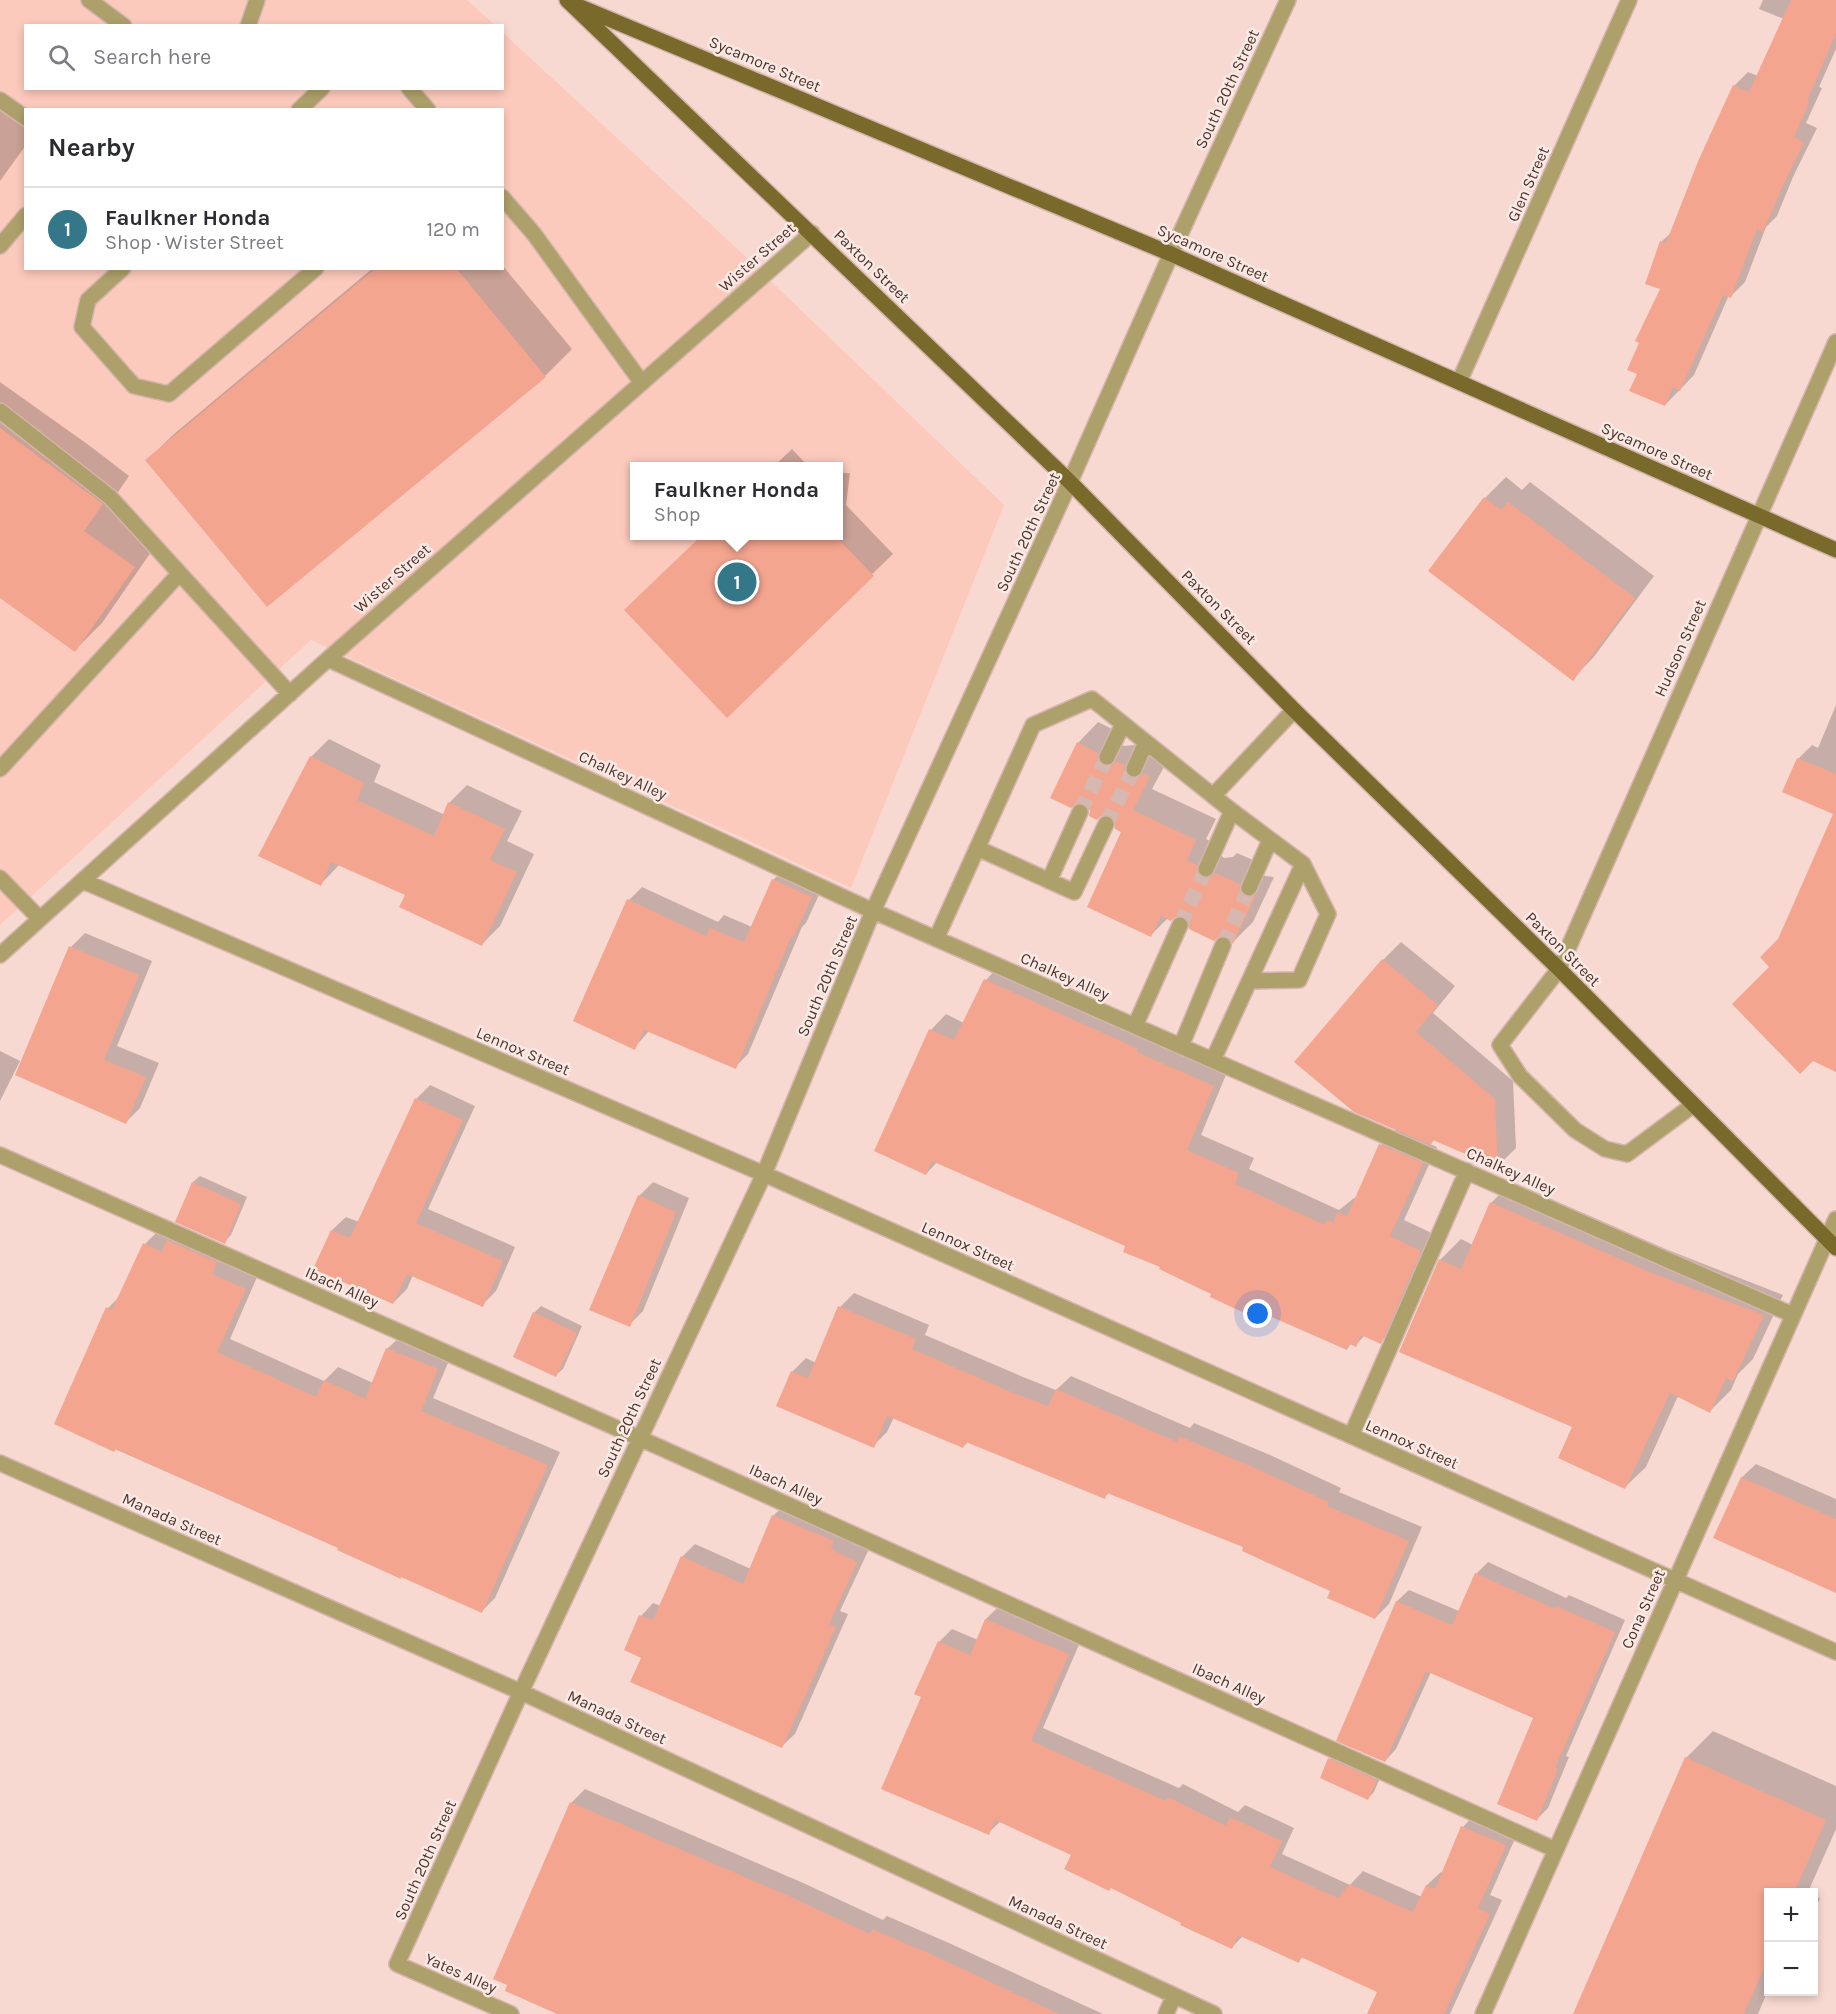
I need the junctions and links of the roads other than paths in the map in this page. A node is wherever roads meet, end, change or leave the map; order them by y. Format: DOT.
graph roads {
  1 [pos="89,0"];
  2 [pos="258,0"];
  3 [pos="1288,0"];
  4 [pos="1629,0"];
  5 [pos="569,1"];
  6 [pos="121,24"];
  7 [pos="249,24"];
  8 [pos="320,90"];
  9 [pos="411,90"];
  10 [pos="0,100"];
  11 [pos="301,108"];
  12 [pos="426,108"];
  13 [pos="24,117"];
  14 [pos="504,199"];
  15 [pos="24,217"];
  16 [pos="812,233"];
  17 [pos="0,246"];
  18 [pos="1171,254"];
  19 [pos="121,270"];
  20 [pos="314,270"];
  21 [pos="1836,342"];
  22 [pos="1459,382"];
  23 [pos="642,383"];
  24 [pos="0,411"];
  25 [pos="1070,482"];
  26 [pos="1759,516"];
  27 [pos="1836,550"];
  28 [pos="179,574"];
  29 [pos="328,659"];
  30 [pos="290,694"];
  31 [pos="1294,710"];
  32 [pos="1122,724"];
  33 [pos="1146,742"];
  34 [pos="1107,757"];
  35 [pos="0,768"];
  36 [pos="1134,769"];
  37 [pos="1213,796"];
  38 [pos="1232,811"];
  39 [pos="1080,812"];
  40 [pos="1106,825"];
  41 [pos="1270,840"];
  42 [pos="977,848"];
  43 [pos="1303,864"];
  44 [pos="1206,869"];
  45 [pos="0,878"];
  46 [pos="83,881"];
  47 [pos="1049,881"];
  48 [pos="1249,888"];
  49 [pos="873,911"];
  50 [pos="40,919"];
  51 [pos="1180,925"];
  52 [pos="936,939"];
  53 [pos="1223,945"];
  54 [pos="0,955"];
  55 [pos="1559,969"];
  56 [pos="1250,981"];
  57 [pos="1135,1026"];
  58 [pos="1181,1046"];
  59 [pos="1213,1060"];
  60 [pos="1693,1105"];
  61 [pos="0,1155"];
  62 [pos="1467,1171"];
  63 [pos="764,1174"];
  64 [pos="1836,1219"];
  65 [pos="1832,1244"];
  66 [pos="1793,1316"];
  67 [pos="1351,1436"];
  68 [pos="639,1438"];
  69 [pos="0,1463"];
  70 [pos="1675,1580"];
  71 [pos="1836,1652"];
  72 [pos="521,1692"];
  73 [pos="1556,1850"];
  74 [pos="397,1964"];
  75 [pos="1174,1996"];
  76 [pos="511,2014"];
  77 [pos="1166,2014"];
  78 [pos="1214,2014"];
  79 [pos="1483,2014"];
  1 -- 6 [label="street"];
  2 -- 7 [label="street"];
  3 -- 18 [label="street, South 20th Street"];
  4 -- 22 [label="street, Glen Street"];
  5 -- 16 [label="main road, Paxton Street"];
  5 -- 18 [label="main road, Sycamore Street"];
  8 -- 11 [label="street"];
  9 -- 12 [label="street"];
  10 -- 13 [label="street"];
  14 -- 23 [label="street"];
  15 -- 17 [label="street"];
  16 -- 23 [label="street, Wister Street"];
  16 -- 25 [label="main road, Paxton Street"];
  18 -- 22 [label="main road, Sycamore Street"];
  18 -- 25 [label="street, South 20th Street"];
  19 -- 20 [label="street"];
  21 -- 26 [label="street, Hudson Street"];
  22 -- 26 [label="main road, Sycamore Street"];
  23 -- 29 [label="street, Wister Street"];
  24 -- 28 [label="street"];
  25 -- 31 [label="main road, Paxton Street"];
  25 -- 49 [label="street, South 20th Street"];
  26 -- 27 [label="main road, Sycamore Street"];
  26 -- 55 [label="street, Hudson Street"];
  28 -- 30 [label="street"];
  28 -- 35 [label="street"];
  29 -- 30 [label="street, Wister Street"];
  29 -- 49 [label="street, Chalkey Alley"];
  30 -- 46 [label="street, Wister Street"];
  31 -- 37 [label="street"];
  31 -- 55 [label="main road, Paxton Street"];
  32 -- 33 [label="street"];
  32 -- 34 [label="street"];
  32 -- 42 [label="street"];
  33 -- 36 [label="street"];
  33 -- 37 [label="street"];
  37 -- 38 [label="street"];
  38 -- 41 [label="street"];
  38 -- 44 [label="street"];
  39 -- 47 [label="street"];
  40 -- 47 [label="street"];
  41 -- 43 [label="street"];
  41 -- 48 [label="street"];
  42 -- 47 [label="street"];
  42 -- 52 [label="street"];
  43 -- 56 [label="street"];
  43 -- 56 [label="street"];
  45 -- 50 [label="street"];
  46 -- 50 [label="street, Wister Street"];
  46 -- 63 [label="street, Lennox Street"];
  49 -- 52 [label="street, Chalkey Alley"];
  49 -- 63 [label="street, South 20th Street"];
  50 -- 54 [label="street, Wister Street"];
  51 -- 57 [label="street"];
  52 -- 57 [label="street, Chalkey Alley"];
  53 -- 58 [label="street"];
  55 -- 60 [label="main road, Paxton Street"];
  55 -- 60 [label="street, Hudson Street"];
  56 -- 59 [label="street"];
  57 -- 58 [label="street, Chalkey Alley"];
  58 -- 59 [label="street, Chalkey Alley"];
  59 -- 62 [label="street, Chalkey Alley"];
  60 -- 65 [label="main road, Paxton Street"];
  61 -- 68 [label="street, Ibach Alley"];
  62 -- 66 [label="street, Chalkey Alley"];
  62 -- 67 [label="street"];
  63 -- 67 [label="street, Lennox Street"];
  63 -- 68 [label="street, South 20th Street"];
  64 -- 65 [label="street, Cona Street"];
  65 -- 66 [label="street, Cona Street"];
  66 -- 70 [label="street, Cona Street"];
  67 -- 70 [label="street, Lennox Street"];
  68 -- 72 [label="street, South 20th Street"];
  68 -- 73 [label="street, Ibach Alley"];
  69 -- 72 [label="street, Manada Street"];
  70 -- 71 [label="street, Lennox Street"];
  70 -- 73 [label="street, Cona Street"];
  72 -- 74 [label="street, South 20th Street"];
  72 -- 75 [label="street, Manada Street"];
  73 -- 79 [label="street, Cona Street"];
  74 -- 76 [label="street, Yates Alley"];
  75 -- 77 [label="street"];
  75 -- 78 [label="street, Manada Street"];
}
